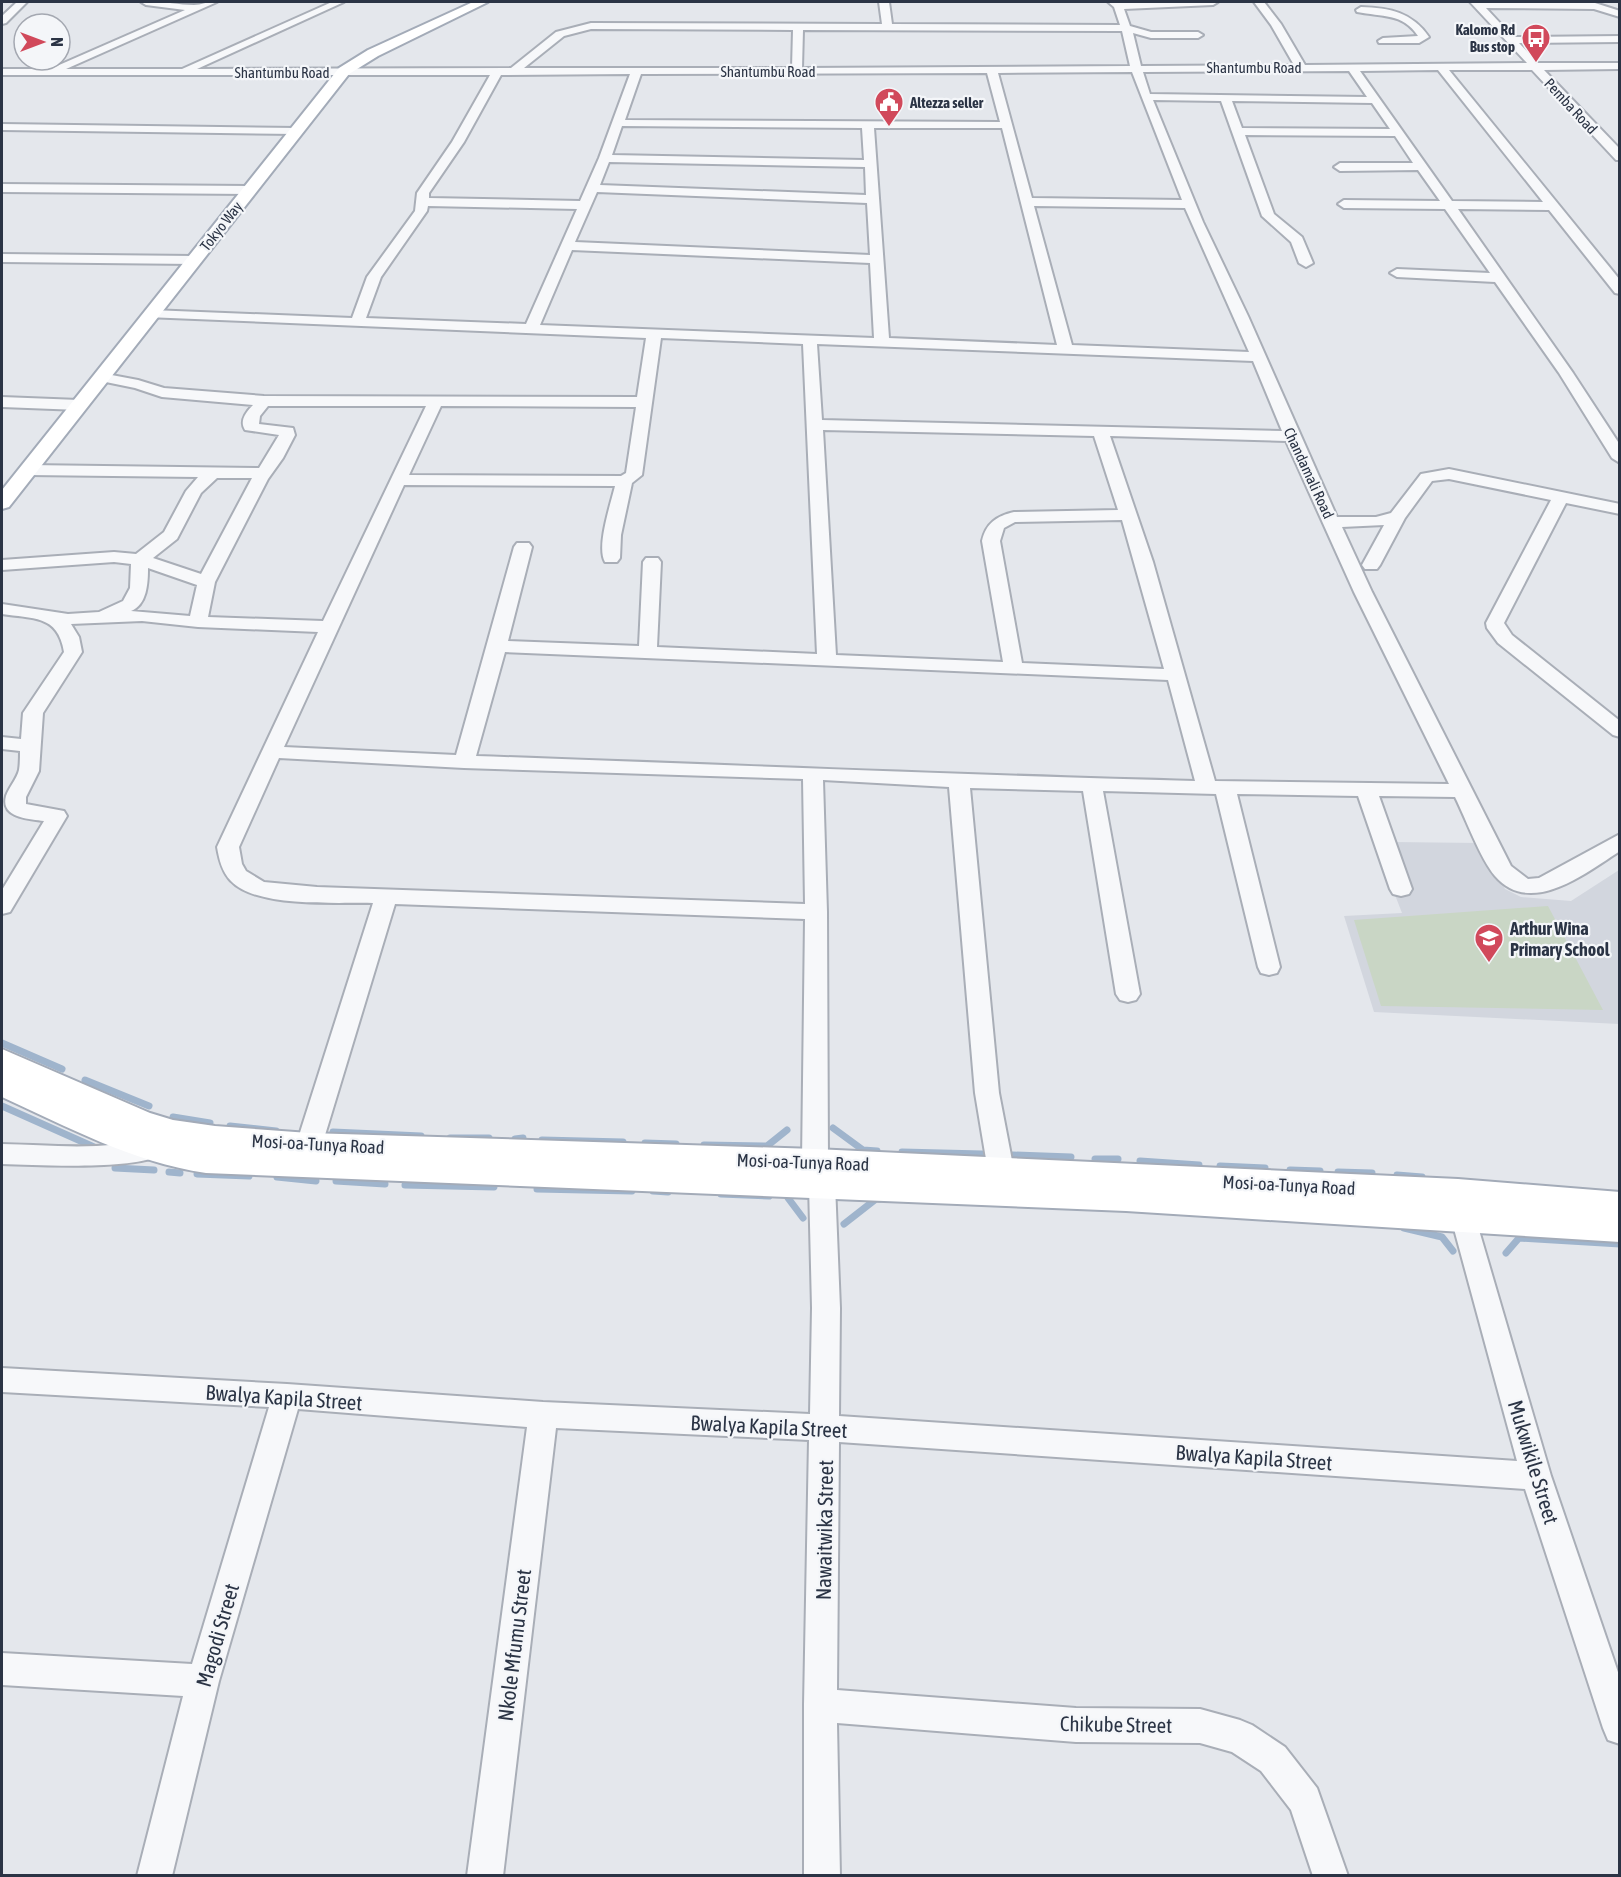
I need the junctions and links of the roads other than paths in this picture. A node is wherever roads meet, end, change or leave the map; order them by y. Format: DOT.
graph roads {
  1 [pos="22,2"];
  2 [pos="146,2"];
  3 [pos="212,2"];
  4 [pos="339,2"];
  5 [pos="482,2"];
  6 [pos="884,2"];
  7 [pos="1213,2"];
  8 [pos="1259,2"];
  9 [pos="1477,3"];
  10 [pos="1122,4"];
  11 [pos="197,8"];
  12 [pos="1620,14"];
  13 [pos="1371,19"];
  14 [pos="2,20"];
  15 [pos="798,27"];
  16 [pos="887,27"];
  17 [pos="1126,28"];
  18 [pos="1376,30"];
  19 [pos="1151,35"];
  20 [pos="1198,35"];
  21 [pos="1620,39"];
  22 [pos="1511,40"];
  23 [pos="1133,48"];
  24 [pos="1393,54"];
  25 [pos="1301,66"];
  26 [pos="1352,66"];
  27 [pos="1620,66"];
  28 [pos="1441,67"];
  29 [pos="1535,67"];
  30 [pos="1136,68"];
  31 [pos="992,70"];
  32 [pos="344,71"];
  33 [pos="797,71"];
  34 [pos="2,72"];
  35 [pos="178,72"];
  36 [pos="498,72"];
  37 [pos="513,72"];
  38 [pos="636,72"];
  39 [pos="49,73"];
  40 [pos="1146,98"];
  41 [pos="1226,99"];
  42 [pos="1375,100"];
  43 [pos="619,123"];
  44 [pos="868,125"];
  45 [pos="1007,125"];
  46 [pos="2,127"];
  47 [pos="296,131"];
  48 [pos="1239,131"];
  49 [pos="1397,133"];
  50 [pos="1620,134"];
  51 [pos="1599,135"];
  52 [pos="1620,157"];
  53 [pos="605,158"];
  54 [pos="870,164"];
  55 [pos="1422,166"];
  56 [pos="1340,167"];
  57 [pos="2,188"];
  58 [pos="592,188"];
  59 [pos="249,190"];
  60 [pos="872,199"];
  61 [pos="422,202"];
  62 [pos="1027,202"];
  63 [pos="1189,204"];
  64 [pos="1344,204"];
  65 [pos="585,205"];
  66 [pos="1449,205"];
  67 [pos="1553,206"];
  68 [pos="567,246"];
  69 [pos="2,258"];
  70 [pos="875,259"];
  71 [pos="194,260"];
  72 [pos="1306,263"];
  73 [pos="1397,273"];
  74 [pos="1501,278"];
  75 [pos="1620,290"];
  76 [pos="151,314"];
  77 [pos="357,322"];
  78 [pos="531,329"];
  79 [pos="654,334"];
  80 [pos="810,341"];
  81 [pos="882,343"];
  82 [pos="1066,350"];
  83 [pos="1258,357"];
  84 [pos="101,377"];
  85 [pos="264,401"];
  86 [pos="436,401"];
  87 [pos="2,402"];
  88 [pos="644,402"];
  89 [pos="79,405"];
  90 [pos="816,425"];
  91 [pos="1100,431"];
  92 [pos="1292,436"];
  93 [pos="1620,458"];
  94 [pos="28,470"];
  95 [pos="212,473"];
  96 [pos="264,473"];
  97 [pos="398,480"];
  98 [pos="624,481"];
  99 [pos="1561,497"];
  100 [pos="2,503"];
  101 [pos="1620,509"];
  102 [pos="1128,515"];
  103 [pos="1397,518"];
  104 [pos="1332,522"];
  105 [pos="523,547"];
  106 [pos="611,558"];
  107 [pos="140,559"];
  108 [pos="652,562"];
  109 [pos="2,565"];
  110 [pos="1371,565"];
  111 [pos="206,582"];
  112 [pos="2,609"];
  113 [pos="54,618"];
  114 [pos="91,618"];
  115 [pos="198,622"];
  116 [pos="328,627"];
  117 [pos="497,646"];
  118 [pos="648,652"];
  119 [pos="827,659"];
  120 [pos="1013,667"];
  121 [pos="1174,675"];
  122 [pos="1619,730"];
  123 [pos="2,743"];
  124 [pos="31,746"];
  125 [pos="272,752"];
  126 [pos="464,762"];
  127 [pos="813,773"];
  128 [pos="959,781"];
  129 [pos="1092,784"];
  130 [pos="1216,788"];
  131 [pos="1366,790"];
  132 [pos="1464,791"];
  133 [pos="1620,841"];
  134 [pos="1401,889"];
  135 [pos="386,896"];
  136 [pos="2,907"];
  137 [pos="816,912"];
  138 [pos="1269,968"];
  139 [pos="1128,994"];
  140 [pos="2,1060"];
  141 [pos="2,1084"];
  142 [pos="162,1140"];
  143 [pos="309,1145"];
  144 [pos="2,1154"];
  145 [pos="1001,1171"];
  146 [pos="818,1173"];
  147 [pos="1460,1205"];
  148 [pos="1620,1205"];
  149 [pos="1620,1229"];
  150 [pos="2,1380"];
  151 [pos="287,1396"];
  152 [pos="543,1415"];
  153 [pos="826,1428"];
  154 [pos="1536,1476"];
  155 [pos="2,1669"];
  156 [pos="203,1681"];
  157 [pos="820,1705"];
  158 [pos="1620,1728"];
  159 [pos="154,1875"];
  160 [pos="485,1875"];
  161 [pos="822,1875"];
  162 [pos="1331,1875"];
  1 -- 14 [label="street"];
  2 -- 11 [label="street"];
  3 -- 11 [label="street"];
  4 -- 35 [label="street"];
  5 -- 32 [label="main road, Tokyo Way"];
  6 -- 16 [label="street"];
  7 -- 10 [label="street"];
  8 -- 25 [label="street"];
  9 -- 12 [label="street"];
  9 -- 22 [label="street, Pemba Road"];
  10 -- 17 [label="street, Chandamali Road"];
  11 -- 39 [label="street"];
  13 -- 24 [label="street"];
  15 -- 16 [label="street"];
  15 -- 33 [label="street"];
  15 -- 37 [label="street"];
  16 -- 17 [label="street"];
  17 -- 19 [label="street"];
  17 -- 23 [label="street, Chandamali Road"];
  18 -- 24 [label="street"];
  19 -- 20 [label="street"];
  19 -- 23 [label="street"];
  21 -- 22 [label="street"];
  22 -- 29 [label="street, Pemba Road"];
  23 -- 30 [label="street, Chandamali Road"];
  24 -- 26 [label="street, Shantumbu Road"];
  24 -- 28 [label="street, Shantumbu Road"];
  25 -- 26 [label="street, Shantumbu Road"];
  25 -- 30 [label="street, Shantumbu Road"];
  26 -- 42 [label="street"];
  27 -- 29 [label="street, Shantumbu Road"];
  28 -- 29 [label="street, Shantumbu Road"];
  28 -- 67 [label="street"];
  29 -- 51 [label="street, Pemba Road"];
  30 -- 31 [label="street, Shantumbu Road"];
  30 -- 40 [label="street, Chandamali Road"];
  31 -- 33 [label="street, Shantumbu Road"];
  31 -- 45 [label="street"];
  32 -- 35 [label="street, Shantumbu Road"];
  32 -- 36 [label="street, Shantumbu Road"];
  32 -- 47 [label="main road, Tokyo Way"];
  33 -- 38 [label="street, Shantumbu Road"];
  34 -- 39 [label="street, Shantumbu Road"];
  35 -- 39 [label="street, Shantumbu Road"];
  36 -- 37 [label="street, Shantumbu Road"];
  36 -- 61 [label="street"];
  37 -- 38 [label="street, Shantumbu Road"];
  38 -- 43 [label="street"];
  40 -- 41 [label="street"];
  40 -- 63 [label="street, Chandamali Road"];
  41 -- 42 [label="street"];
  41 -- 48 [label="street"];
  42 -- 49 [label="street"];
  43 -- 44 [label="street"];
  43 -- 53 [label="street"];
  44 -- 45 [label="street"];
  44 -- 54 [label="street"];
  45 -- 62 [label="street"];
  46 -- 47 [label="street"];
  47 -- 59 [label="main road, Tokyo Way"];
  48 -- 49 [label="street"];
  48 -- 72 [label="street"];
  49 -- 55 [label="street"];
  50 -- 51 [label="street"];
  51 -- 52 [label="street, Pemba Road"];
  53 -- 54 [label="street"];
  53 -- 58 [label="street"];
  54 -- 60 [label="street"];
  55 -- 56 [label="street"];
  55 -- 66 [label="street"];
  57 -- 59 [label="street"];
  58 -- 60 [label="street"];
  58 -- 65 [label="street"];
  59 -- 71 [label="main road, Tokyo Way"];
  60 -- 70 [label="street"];
  61 -- 65 [label="street"];
  61 -- 77 [label="street"];
  62 -- 63 [label="street"];
  62 -- 82 [label="street"];
  63 -- 83 [label="street, Chandamali Road"];
  64 -- 66 [label="street"];
  65 -- 68 [label="street"];
  66 -- 67 [label="street"];
  66 -- 74 [label="street"];
  67 -- 75 [label="street"];
  68 -- 70 [label="street"];
  68 -- 78 [label="street"];
  69 -- 71 [label="street"];
  70 -- 81 [label="street"];
  71 -- 76 [label="main road, Tokyo Way"];
  73 -- 74 [label="street"];
  74 -- 93 [label="street"];
  76 -- 77 [label="street"];
  76 -- 84 [label="main road, Tokyo Way"];
  77 -- 78 [label="street"];
  78 -- 79 [label="street"];
  79 -- 80 [label="street"];
  79 -- 88 [label="street"];
  80 -- 81 [label="street"];
  80 -- 90 [label="street"];
  81 -- 82 [label="street"];
  82 -- 83 [label="street"];
  83 -- 92 [label="street, Chandamali Road"];
  84 -- 85 [label="street"];
  84 -- 89 [label="main road, Tokyo Way"];
  85 -- 86 [label="street"];
  85 -- 96 [label="street"];
  86 -- 88 [label="street"];
  86 -- 97 [label="street"];
  87 -- 89 [label="street"];
  88 -- 98 [label="street"];
  89 -- 94 [label="main road, Tokyo Way"];
  90 -- 91 [label="street"];
  90 -- 119 [label="street"];
  91 -- 92 [label="street"];
  91 -- 102 [label="street"];
  92 -- 104 [label="street, Chandamali Road"];
  94 -- 95 [label="street"];
  94 -- 100 [label="main road, Tokyo Way"];
  95 -- 96 [label="street"];
  95 -- 107 [label="street"];
  96 -- 111 [label="street"];
  97 -- 98 [label="street"];
  97 -- 116 [label="street"];
  98 -- 106 [label="street"];
  99 -- 101 [label="street"];
  99 -- 103 [label="street"];
  99 -- 122 [label="street"];
  102 -- 120 [label="street"];
  102 -- 121 [label="street"];
  103 -- 104 [label="street"];
  103 -- 110 [label="street"];
  104 -- 132 [label="street, Chandamali Road"];
  105 -- 117 [label="street"];
  107 -- 109 [label="street"];
  107 -- 111 [label="street"];
  107 -- 114 [label="street"];
  108 -- 118 [label="street"];
  111 -- 115 [label="street"];
  112 -- 113 [label="street"];
  113 -- 114 [label="street"];
  113 -- 124 [label="street"];
  114 -- 115 [label="street"];
  115 -- 116 [label="street"];
  116 -- 125 [label="street"];
  117 -- 118 [label="street"];
  117 -- 126 [label="street"];
  118 -- 119 [label="street"];
  119 -- 120 [label="street"];
  120 -- 121 [label="street"];
  121 -- 130 [label="street"];
  123 -- 124 [label="street"];
  124 -- 136 [label="street"];
  125 -- 126 [label="street"];
  125 -- 135 [label="street"];
  126 -- 127 [label="street"];
  127 -- 128 [label="street"];
  127 -- 137 [label="street, Nawaitwika Street"];
  128 -- 129 [label="street"];
  128 -- 145 [label="street"];
  129 -- 130 [label="street"];
  129 -- 139 [label="street"];
  130 -- 131 [label="street"];
  130 -- 138 [label="street"];
  131 -- 132 [label="street"];
  131 -- 134 [label="street"];
  132 -- 133 [label="street, Chandamali Road"];
  135 -- 137 [label="street"];
  135 -- 143 [label="street"];
  137 -- 146 [label="street, Nawaitwika Street"];
  140 -- 142 [label="main road, Mosi-oa-Tunya Road"];
  141 -- 142 [label="main road, Mosi-oa-Tunya Road"];
  142 -- 143 [label="main road, Mosi-oa-Tunya Road"];
  142 -- 144 [label="street"];
  142 -- 146 [label="main road, Mosi-oa-Tunya Road"];
  143 -- 146 [label="main road, Mosi-oa-Tunya Road"];
  145 -- 146 [label="main road, Mosi-oa-Tunya Road"];
  145 -- 147 [label="main road, Mosi-oa-Tunya Road"];
  146 -- 147 [label="main road, Mosi-oa-Tunya Road"];
  146 -- 153 [label="street, Nawaitwika Street"];
  147 -- 148 [label="main road, Mosi-oa-Tunya Road"];
  147 -- 149 [label="main road, Mosi-oa-Tunya Road"];
  147 -- 154 [label="street, Mukwikile Street"];
  150 -- 151 [label="street, Bwalya Kapila Street"];
  151 -- 152 [label="street, Bwalya Kapila Street"];
  151 -- 156 [label="street, Magodi Street"];
  152 -- 153 [label="street, Bwalya Kapila Street"];
  152 -- 160 [label="street, Nkole Mfumu Street"];
  153 -- 154 [label="street, Bwalya Kapila Street"];
  153 -- 157 [label="street, Nawaitwika Street"];
  154 -- 158 [label="street, Mukwikile Street"];
  155 -- 156 [label="street"];
  156 -- 159 [label="street, Magodi Street"];
  157 -- 161 [label="street, Nawaitwika Street"];
  157 -- 162 [label="street, Chikube Street"];
}
